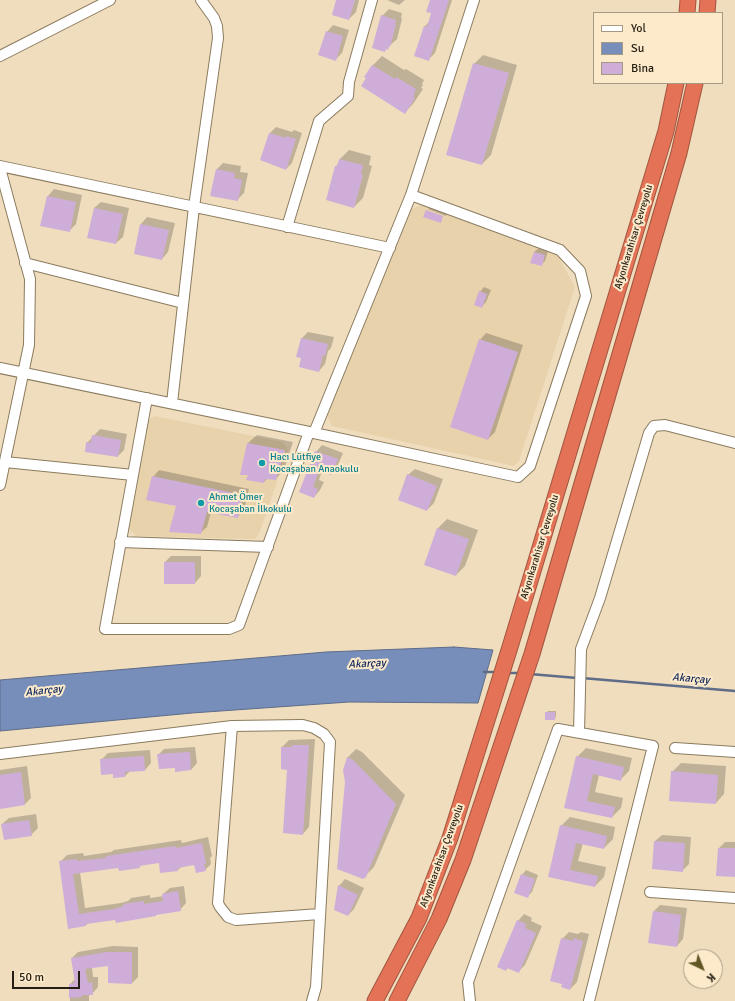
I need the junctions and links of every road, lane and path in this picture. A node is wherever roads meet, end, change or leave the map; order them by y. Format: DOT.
graph roads {
  1 [pos="110,0"];
  2 [pos="201,0"];
  3 [pos="372,0"];
  4 [pos="474,0"];
  5 [pos="688,0"];
  6 [pos="708,0"];
  7 [pos="687,12"];
  8 [pos="707,12"];
  9 [pos="0,56"];
  10 [pos="676,84"];
  11 [pos="695,84"];
  12 [pos="0,167"];
  13 [pos="411,195"];
  14 [pos="194,207"];
  15 [pos="287,227"];
  16 [pos="390,248"];
  17 [pos="26,264"];
  18 [pos="183,303"];
  19 [pos="0,368"];
  20 [pos="24,373"];
  21 [pos="147,398"];
  22 [pos="172,403"];
  23 [pos="312,432"];
  24 [pos="735,443"];
  25 [pos="5,462"];
  26 [pos="133,475"];
  27 [pos="0,485"];
  28 [pos="120,542"];
  29 [pos="268,547"];
  30 [pos="232,726"];
  31 [pos="579,732"];
  32 [pos="675,748"];
  33 [pos="735,752"];
  34 [pos="0,754"];
  35 [pos="650,892"];
  36 [pos="735,898"];
  37 [pos="320,914"];
  38 [pos="312,1001"];
  39 [pos="375,1001"];
  40 [pos="397,1001"];
  41 [pos="470,1001"];
  42 [pos="589,1001"];
  1 -- 9 [label="street"];
  2 -- 14 [label="street"];
  3 -- 15 [label="street"];
  4 -- 13 [label="street"];
  5 -- 7 [label="highway"];
  6 -- 8 [label="highway"];
  10 -- 39 [label="highway, Afyonkarahisar Çevreyolu"];
  11 -- 40 [label="highway, Afyonkarahisar Çevreyolu"];
  12 -- 14 [label="street"];
  12 -- 17 [label="street"];
  13 -- 16 [label="street"];
  13 -- 23 [label="street"];
  14 -- 15 [label="street"];
  14 -- 18 [label="street"];
  15 -- 16 [label="street"];
  16 -- 23 [label="street"];
  17 -- 18 [label="street"];
  17 -- 20 [label="street"];
  18 -- 22 [label="street"];
  19 -- 20 [label="street"];
  20 -- 21 [label="street"];
  20 -- 25 [label="street"];
  21 -- 22 [label="street"];
  21 -- 26 [label="street"];
  22 -- 23 [label="street"];
  23 -- 29 [label="street"];
  24 -- 31 [label="street"];
  25 -- 26 [label="street"];
  25 -- 27 [label="street"];
  26 -- 28 [label="street"];
  28 -- 29 [label="street"];
  28 -- 29 [label="street"];
  30 -- 34 [label="street"];
  30 -- 37 [label="street"];
  30 -- 37 [label="street"];
  31 -- 41 [label="street"];
  31 -- 42 [label="street"];
  32 -- 33 [label="street"];
  35 -- 36 [label="street"];
  37 -- 38 [label="street"];
}
